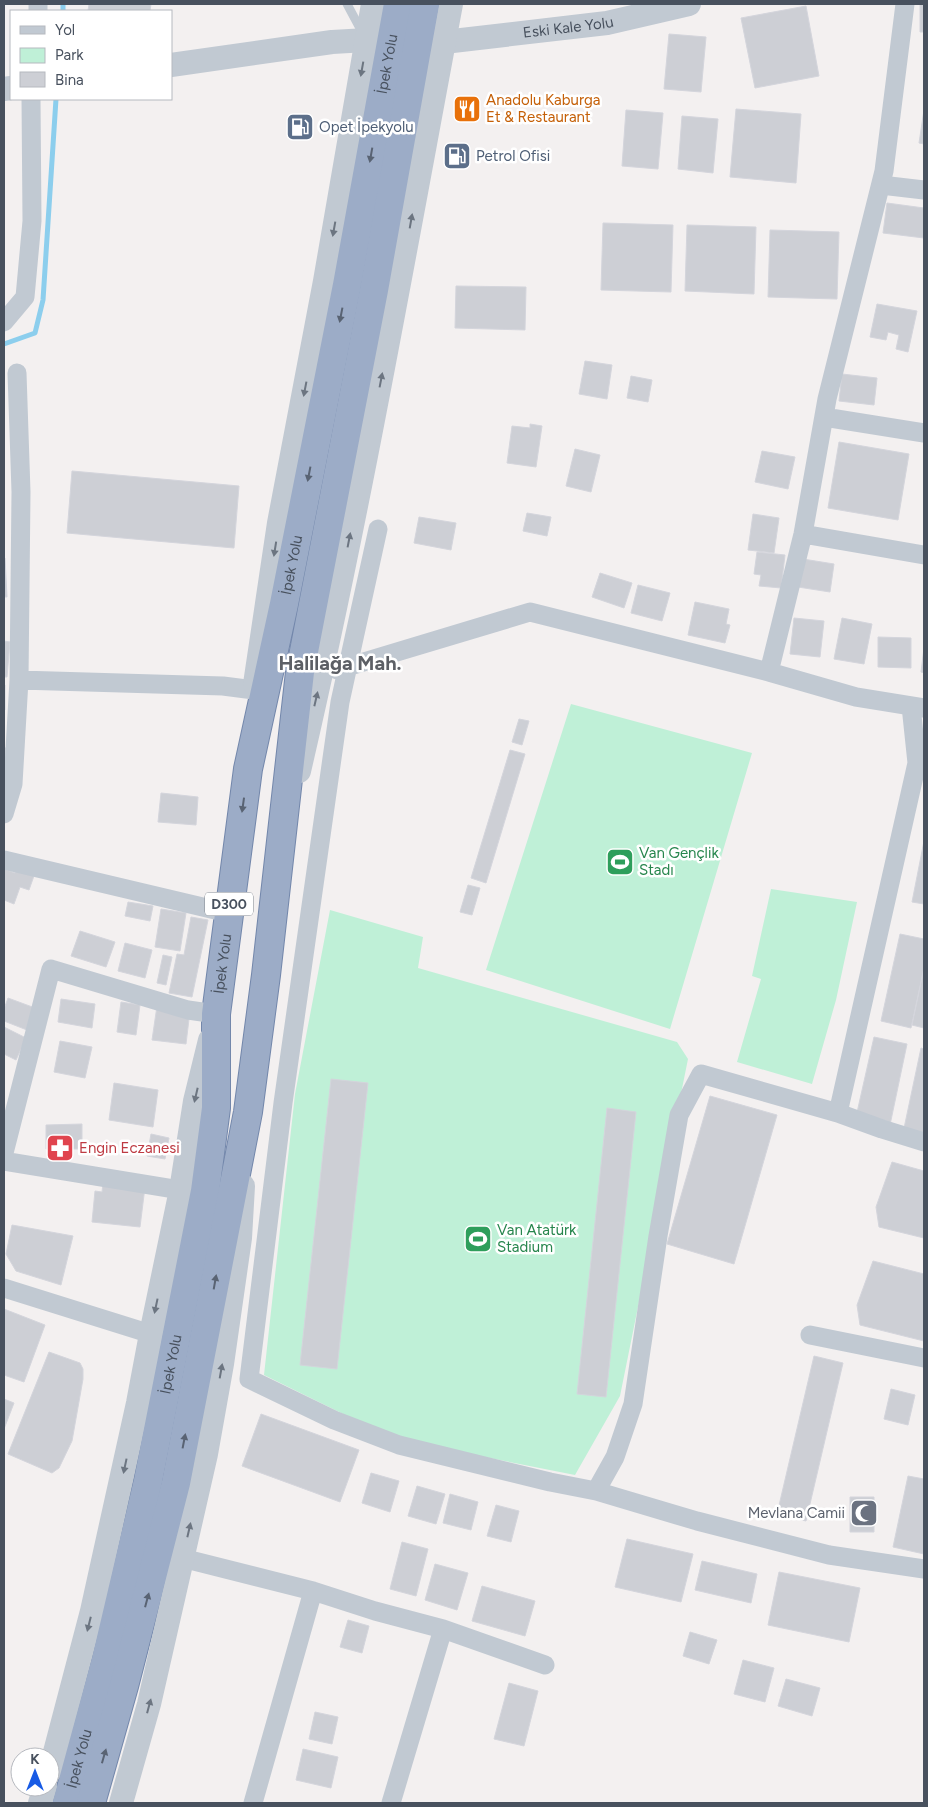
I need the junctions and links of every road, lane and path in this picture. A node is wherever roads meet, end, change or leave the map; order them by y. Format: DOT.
graph roads {
  1 [pos="347,4"];
  2 [pos="354,4"];
  3 [pos="373,4"];
  4 [pos="398,4"];
  5 [pos="426,4"];
  6 [pos="451,4"];
  7 [pos="690,4"];
  8 [pos="905,4"];
  9 [pos="353,16"];
  10 [pos="367,40"];
  11 [pos="444,42"];
  12 [pos="172,65"];
  13 [pos="30,100"];
  14 [pos="881,185"];
  15 [pos="924,190"];
  16 [pos="4,322"];
  17 [pos="17,373"];
  18 [pos="824,418"];
  19 [pos="924,433"];
  20 [pos="378,529"];
  21 [pos="803,534"];
  22 [pos="924,555"];
  23 [pos="348,666"];
  24 [pos="769,672"];
  25 [pos="322,674"];
  26 [pos="19,680"];
  27 [pos="254,690"];
  28 [pos="918,707"];
  29 [pos="248,769"];
  30 [pos="4,814"];
  31 [pos="281,848"];
  32 [pos="4,860"];
  33 [pos="228,913"];
  34 [pos="216,1014"];
  35 [pos="248,1112"];
  36 [pos="838,1113"];
  37 [pos="924,1142"];
  38 [pos="4,1153"];
  39 [pos="4,1161"];
  40 [pos="181,1190"];
  41 [pos="4,1288"];
  42 [pos="151,1334"];
  43 [pos="810,1335"];
  44 [pos="924,1358"];
  45 [pos="596,1491"];
  46 [pos="182,1558"];
  47 [pos="924,1569"];
  48 [pos="313,1591"];
  49 [pos="443,1629"];
  50 [pos="545,1664"];
  51 [pos="56,1747"];
  52 [pos="67,1803"];
  53 [pos="91,1803"];
  54 [pos="121,1803"];
  55 [pos="254,1803"];
  56 [pos="391,1803"];
  1 -- 9 [label="lane"];
  2 -- 9 [label="lane"];
  3 -- 10 [label="street"];
  4 -- 29 [label="highway, İpek Yolu / D300, one-way"];
  5 -- 31 [label="highway, İpek Yolu / D300"];
  6 -- 11 [label="street"];
  7 -- 11 [label="street, Eski Kale Yolu"];
  8 -- 14 [label="street"];
  9 -- 10 [label="lane"];
  10 -- 12 [label="street"];
  10 -- 27 [label="street, one-way"];
  25 -- 11 [label="street, one-way"];
  13 -- 16 [label="street"];
  14 -- 15 [label="street"];
  14 -- 18 [label="street"];
  17 -- 26 [label="street"];
  18 -- 19 [label="street"];
  18 -- 21 [label="street"];
  20 -- 23 [label="street"];
  21 -- 22 [label="street"];
  21 -- 24 [label="street"];
  23 -- 24 [label="street"];
  23 -- 25 [label="street"];
  23 -- 45 [label="street"];
  24 -- 28 [label="street"];
  31 -- 25 [label="street, one-way"];
  26 -- 27 [label="street"];
  26 -- 30 [label="street"];
  27 -- 29 [label="street"];
  28 -- 36 [label="street"];
  29 -- 33 [label="highway, İpek Yolu / D300, one-way"];
  31 -- 35 [label="highway, İpek Yolu / D300"];
  32 -- 33 [label="street"];
  33 -- 34 [label="highway, İpek Yolu / D300"];
  34 -- 38 [label="street"];
  34 -- 40 [label="street, one-way"];
  34 -- 52 [label="highway, İpek Yolu / D300"];
  46 -- 35 [label="street, one-way"];
  53 -- 35 [label="highway, İpek Yolu / D300, one-way"];
  36 -- 37 [label="street"];
  36 -- 45 [label="street"];
  39 -- 40 [label="street"];
  40 -- 42 [label="street, one-way"];
  41 -- 42 [label="street"];
  42 -- 51 [label="street, one-way"];
  43 -- 44 [label="street"];
  45 -- 47 [label="street"];
  46 -- 48 [label="street"];
  54 -- 46 [label="street, one-way"];
  48 -- 49 [label="street"];
  48 -- 55 [label="street"];
  49 -- 50 [label="street"];
  49 -- 56 [label="street"];
}
